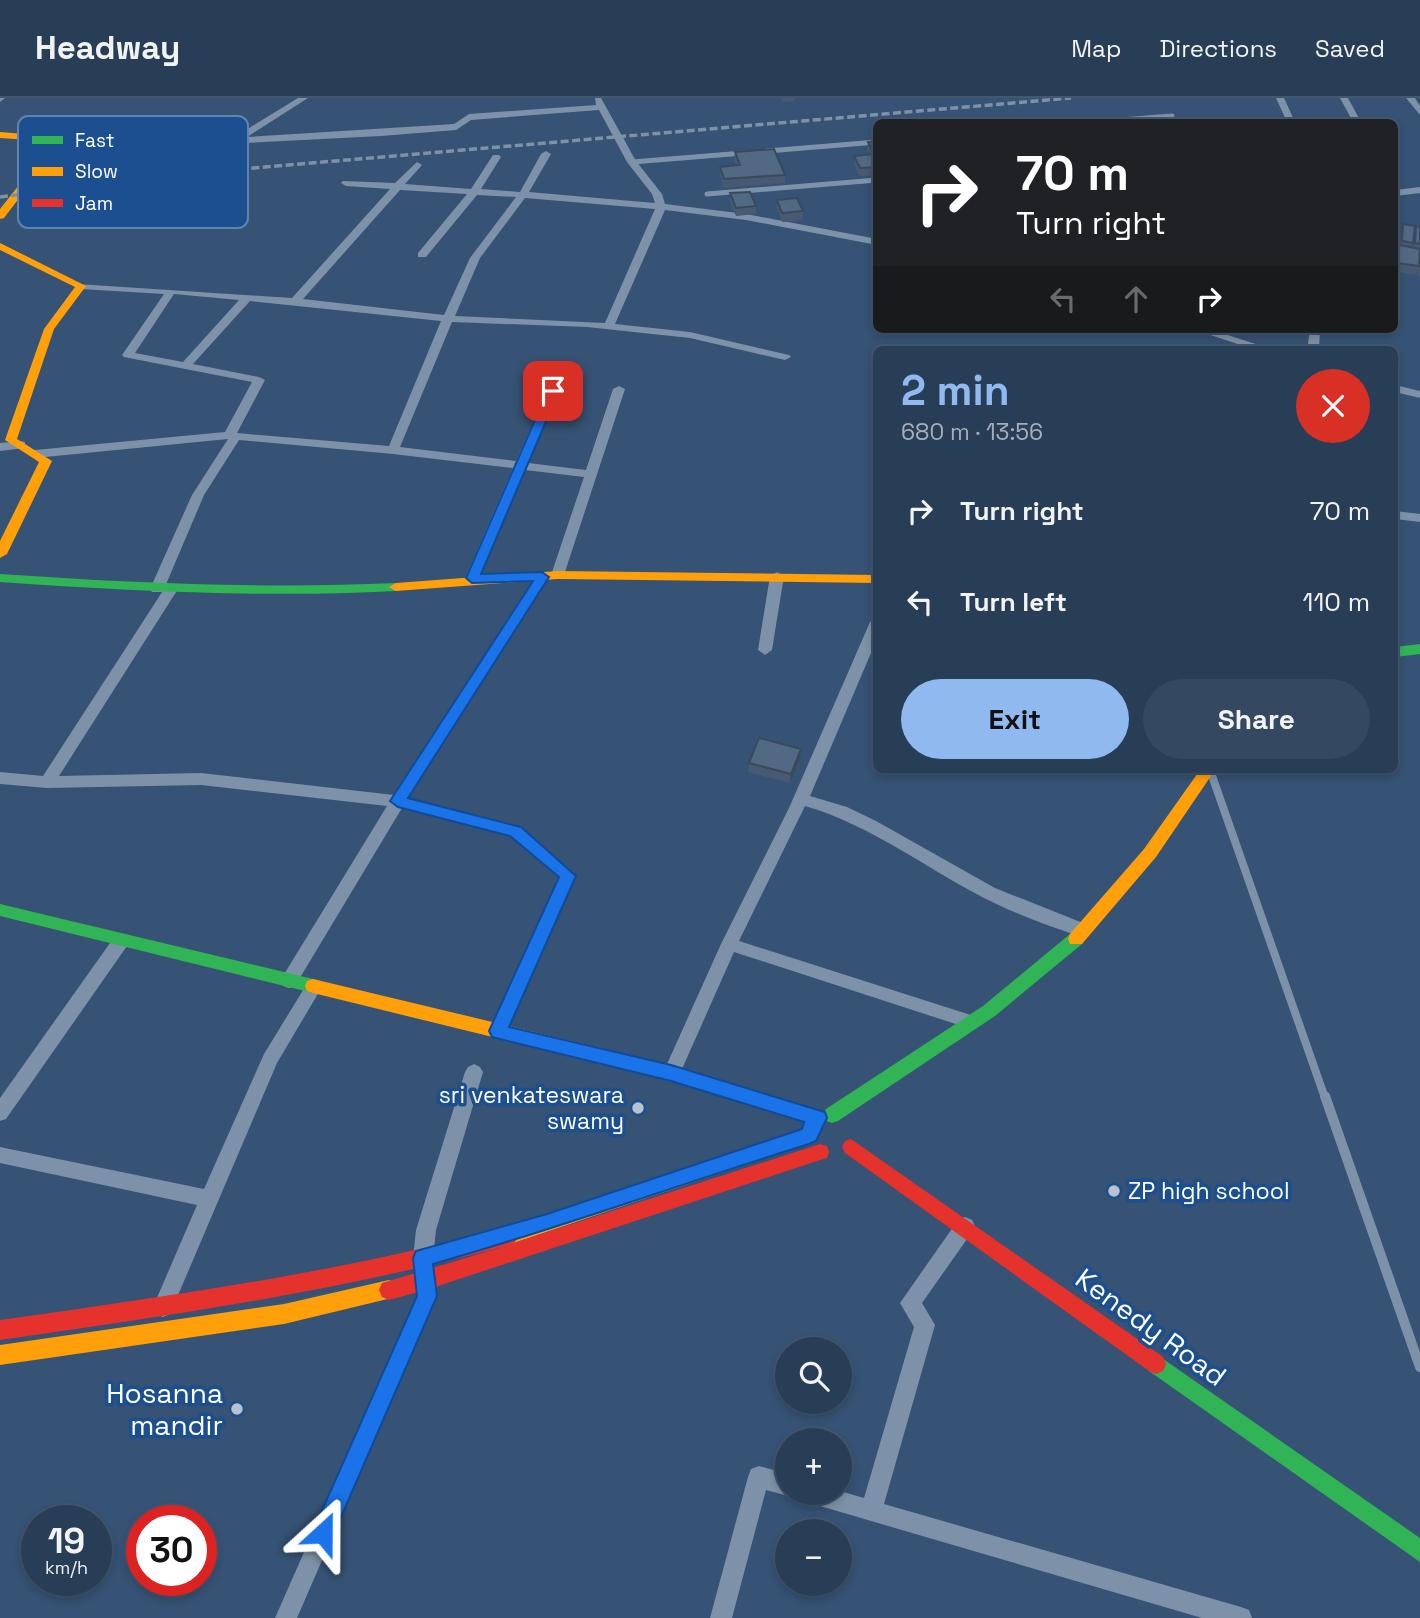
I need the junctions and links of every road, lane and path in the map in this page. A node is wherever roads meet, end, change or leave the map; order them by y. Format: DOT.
graph roads {
  1 [pos="304,98"];
  2 [pos="1280,98"];
  3 [pos="1344,98"];
  4 [pos="1410,98"];
  5 [pos="600,100"];
  6 [pos="1420,112"];
  7 [pos="1172,116"];
  8 [pos="1134,119"];
  9 [pos="1290,119"];
  10 [pos="1355,119"];
  11 [pos="248,133"];
  12 [pos="0,135"];
  13 [pos="18,136"];
  14 [pos="248,139"];
  15 [pos="873,142"];
  16 [pos="546,154"];
  17 [pos="496,157"];
  18 [pos="632,162"];
  19 [pos="417,165"];
  20 [pos="873,180"];
  21 [pos="345,183"];
  22 [pos="400,187"];
  23 [pos="1420,190"];
  24 [pos="18,192"];
  25 [pos="474,192"];
  26 [pos="1398,193"];
  27 [pos="707,194"];
  28 [pos="522,196"];
  29 [pos="661,208"];
  30 [pos="0,216"];
  31 [pos="873,241"];
  32 [pos="0,246"];
  33 [pos="422,255"];
  34 [pos="81,286"];
  35 [pos="171,291"];
  36 [pos="246,299"];
  37 [pos="295,301"];
  38 [pos="448,320"];
  39 [pos="608,327"];
  40 [pos="1211,333"];
  41 [pos="1254,346"];
  42 [pos="785,357"];
  43 [pos="186,365"];
  44 [pos="1398,388"];
  45 [pos="619,389"];
  46 [pos="553,391"];
  47 [pos="1420,395"];
  48 [pos="232,436"];
  49 [pos="0,447"];
  50 [pos="28,450"];
  51 [pos="393,450"];
  52 [pos="519,467"];
  53 [pos="591,474"];
  54 [pos="1398,515"];
  55 [pos="1420,518"];
  56 [pos="0,554"];
  57 [pos="550,576"];
  58 [pos="777,576"];
  59 [pos="0,578"];
  60 [pos="472,578"];
  61 [pos="873,579"];
  62 [pos="164,589"];
  63 [pos="873,631"];
  64 [pos="1420,649"];
  65 [pos="765,650"];
  66 [pos="1398,652"];
  67 [pos="1207,773"];
  68 [pos="1210,773"];
  69 [pos="0,778"];
  70 [pos="47,782"];
  71 [pos="801,799"];
  72 [pos="398,801"];
  73 [pos="3,916"];
  74 [pos="1082,930"];
  75 [pos="121,941"];
  76 [pos="729,944"];
  77 [pos="289,981"];
  78 [pos="314,987"];
  79 [pos="971,1022"];
  80 [pos="498,1031"];
  81 [pos="474,1072"];
  82 [pos="671,1073"];
  83 [pos="0,1113"];
  84 [pos="825,1117"];
  85 [pos="809,1135"];
  86 [pos="851,1147"];
  87 [pos="821,1152"];
  88 [pos="0,1155"];
  89 [pos="210,1199"];
  90 [pos="965,1226"];
  91 [pos="423,1258"];
  92 [pos="426,1281"];
  93 [pos="163,1307"];
  94 [pos="0,1330"];
  95 [pos="0,1355"];
  96 [pos="1420,1367"];
  97 [pos="775,1481"];
  98 [pos="851,1505"];
  99 [pos="871,1511"];
  100 [pos="1420,1551"];
  101 [pos="286,1618"];
  102 [pos="720,1618"];
  103 [pos="1241,1618"];
  1 -- 11 [label="street"];
  2 -- 9 [label="street"];
  3 -- 10 [label="street"];
  4 -- 6 [label="street"];
  5 -- 14 [label="street"];
  5 -- 18 [label="street"];
  7 -- 8 [label="lane"];
  12 -- 13 [label="main road"];
  15 -- 18 [label="lane"];
  16 -- 28 [label="street"];
  17 -- 25 [label="street"];
  18 -- 29 [label="street"];
  19 -- 22 [label="street"];
  20 -- 27 [label="lane"];
  21 -- 22 [label="street"];
  22 -- 25 [label="street"];
  22 -- 37 [label="street"];
  23 -- 26 [label="street"];
  24 -- 30 [label="main road"];
  25 -- 28 [label="street"];
  25 -- 33 [label="street"];
  28 -- 29 [label="street"];
  28 -- 38 [label="street"];
  29 -- 31 [label="street"];
  29 -- 39 [label="street"];
  32 -- 34 [label="main road"];
  34 -- 35 [label="street"];
  34 -- 50 [label="main road"];
  35 -- 36 [label="street"];
  35 -- 43 [label="street"];
  36 -- 37 [label="street"];
  36 -- 43 [label="street"];
  37 -- 38 [label="street"];
  38 -- 39 [label="street"];
  38 -- 51 [label="street"];
  39 -- 42 [label="street"];
  40 -- 41 [label="street"];
  43 -- 48 [label="street"];
  44 -- 47 [label="street"];
  45 -- 53 [label="street"];
  46 -- 52 [label="street"];
  48 -- 50 [label="street"];
  48 -- 51 [label="street"];
  48 -- 62 [label="street"];
  49 -- 50 [label="street"];
  50 -- 56 [label="main road"];
  51 -- 52 [label="street"];
  52 -- 53 [label="street"];
  52 -- 60 [label="street"];
  53 -- 57 [label="street"];
  54 -- 55 [label="street"];
  57 -- 58 [label="main road"];
  57 -- 60 [label="main road"];
  57 -- 72 [label="street"];
  58 -- 61 [label="main road"];
  58 -- 65 [label="street"];
  59 -- 62 [label="main road"];
  60 -- 62 [label="main road"];
  62 -- 70 [label="street"];
  63 -- 71 [label="street"];
  64 -- 66 [label="main road"];
  67 -- 74 [label="main road"];
  68 -- 96 [label="lane"];
  69 -- 70 [label="street"];
  70 -- 72 [label="street"];
  71 -- 74 [label="street"];
  71 -- 76 [label="street"];
  72 -- 77 [label="street"];
  72 -- 80 [label="street"];
  73 -- 75 [label="main road"];
  74 -- 79 [label="main road"];
  75 -- 77 [label="main road"];
  75 -- 83 [label="street"];
  76 -- 79 [label="street"];
  76 -- 82 [label="street"];
  77 -- 78 [label="main road"];
  78 -- 80 [label="main road"];
  78 -- 89 [label="street"];
  79 -- 84 [label="main road"];
  80 -- 82 [label="main road"];
  81 -- 91 [label="street"];
  82 -- 84 [label="main road"];
  84 -- 85 [label="main road"];
  84 -- 86 [label="main road"];
  85 -- 87 [label="main road"];
  85 -- 91 [label="main road"];
  86 -- 87 [label="main road"];
  86 -- 90 [label="main road, Kenedy Road"];
  87 -- 92 [label="main road"];
  88 -- 89 [label="street"];
  89 -- 93 [label="street"];
  90 -- 99 [label="street"];
  90 -- 100 [label="main road, Kenedy Road"];
  91 -- 92 [label="street"];
  91 -- 93 [label="main road"];
  92 -- 95 [label="main road"];
  92 -- 101 [label="street"];
  93 -- 94 [label="main road"];
  97 -- 102 [label="street"];
  98 -- 99 [label="street"];
  99 -- 103 [label="street"];
}
